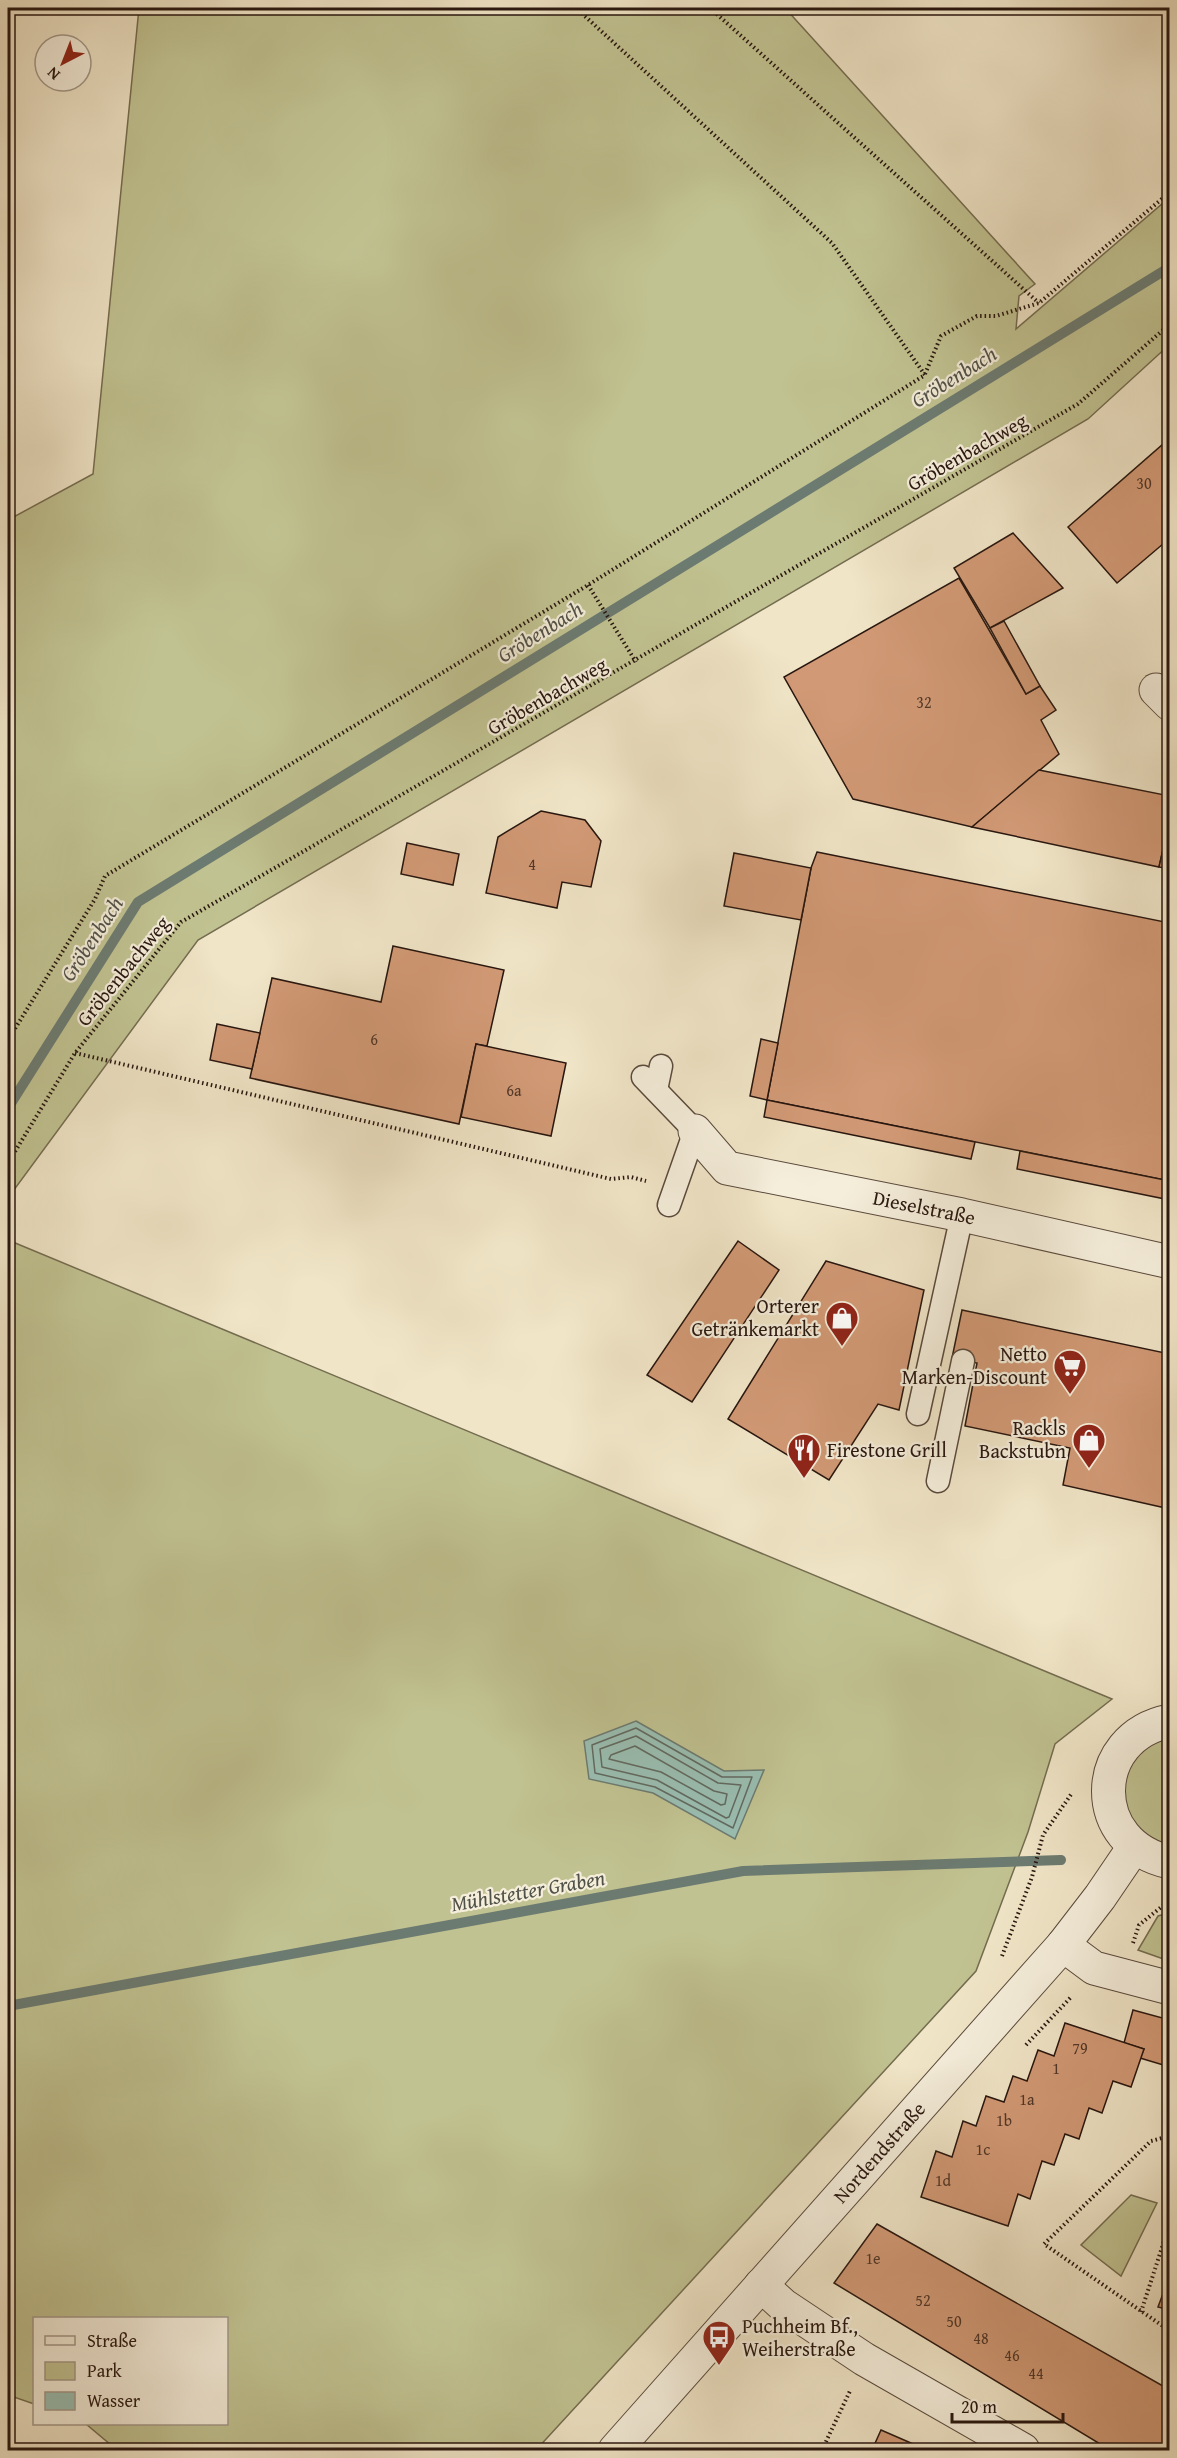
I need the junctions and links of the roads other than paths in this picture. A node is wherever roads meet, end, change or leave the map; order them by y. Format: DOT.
graph roads {
  1 [pos="653,1078"];
  2 [pos="695,1131"];
  3 [pos="671,1196"];
  4 [pos="962,1215"];
  5 [pos="1170,1262"];
  6 [pos="963,1361"];
  7 [pos="918,1414"];
  8 [pos="938,1481"];
  9 [pos="1170,1721"];
  10 [pos="1134,1847"];
  11 [pos="1170,1862"];
  12 [pos="1063,1945"];
  13 [pos="1170,1988"];
  14 [pos="761,2285"];
  15 [pos="615,2451"];
  16 [pos="1023,2451"];
  1 -- 2 [label="lane"];
  2 -- 3 [label="lane"];
  2 -- 4 [label="street, Dieselstraße"];
  4 -- 5 [label="street, Dieselstraße"];
  4 -- 7 [label="lane"];
  6 -- 8 [label="lane"];
  9 -- 10 [label="street"];
  10 -- 11 [label="street"];
  10 -- 12 [label="street, Nordendstraße"];
  12 -- 13 [label="street"];
  12 -- 14 [label="street, Nordendstraße"];
  14 -- 15 [label="street, Nordendstraße"];
  14 -- 16 [label="street"];
}
